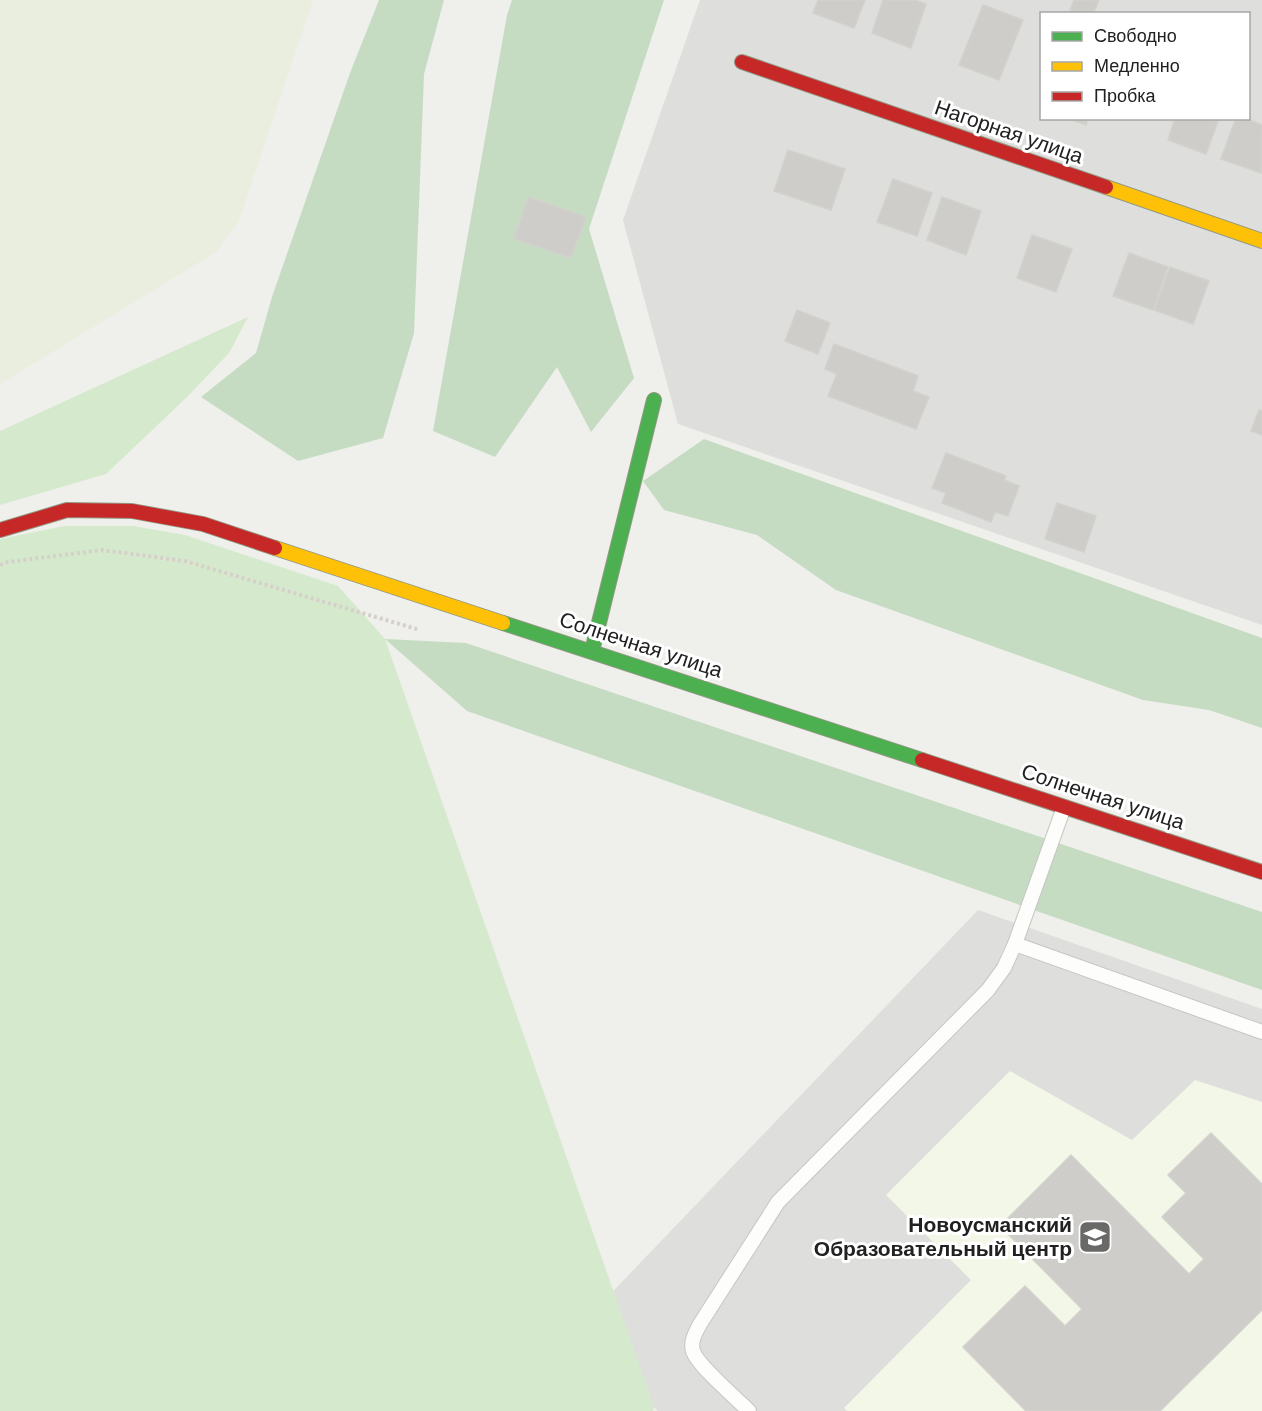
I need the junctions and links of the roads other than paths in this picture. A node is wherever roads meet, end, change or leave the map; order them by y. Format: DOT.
graph roads {
  1 [pos="742,62"];
  2 [pos="1262,241"];
  3 [pos="654,400"];
  4 [pos="0,530"];
  5 [pos="592,651"];
  6 [pos="1064,807"];
  7 [pos="1262,872"];
  8 [pos="1015,944"];
  9 [pos="1262,1032"];
  10 [pos="749,1411"];
  1 -- 2 [label="street, Нагорная улица"];
  3 -- 5 [label="street"];
  4 -- 5 [label="street, Солнечная улица"];
  5 -- 6 [label="street, Солнечная улица"];
  6 -- 7 [label="street, Солнечная улица"];
  6 -- 8 [label="lane"];
  8 -- 9 [label="lane"];
  8 -- 10 [label="lane"];
}
